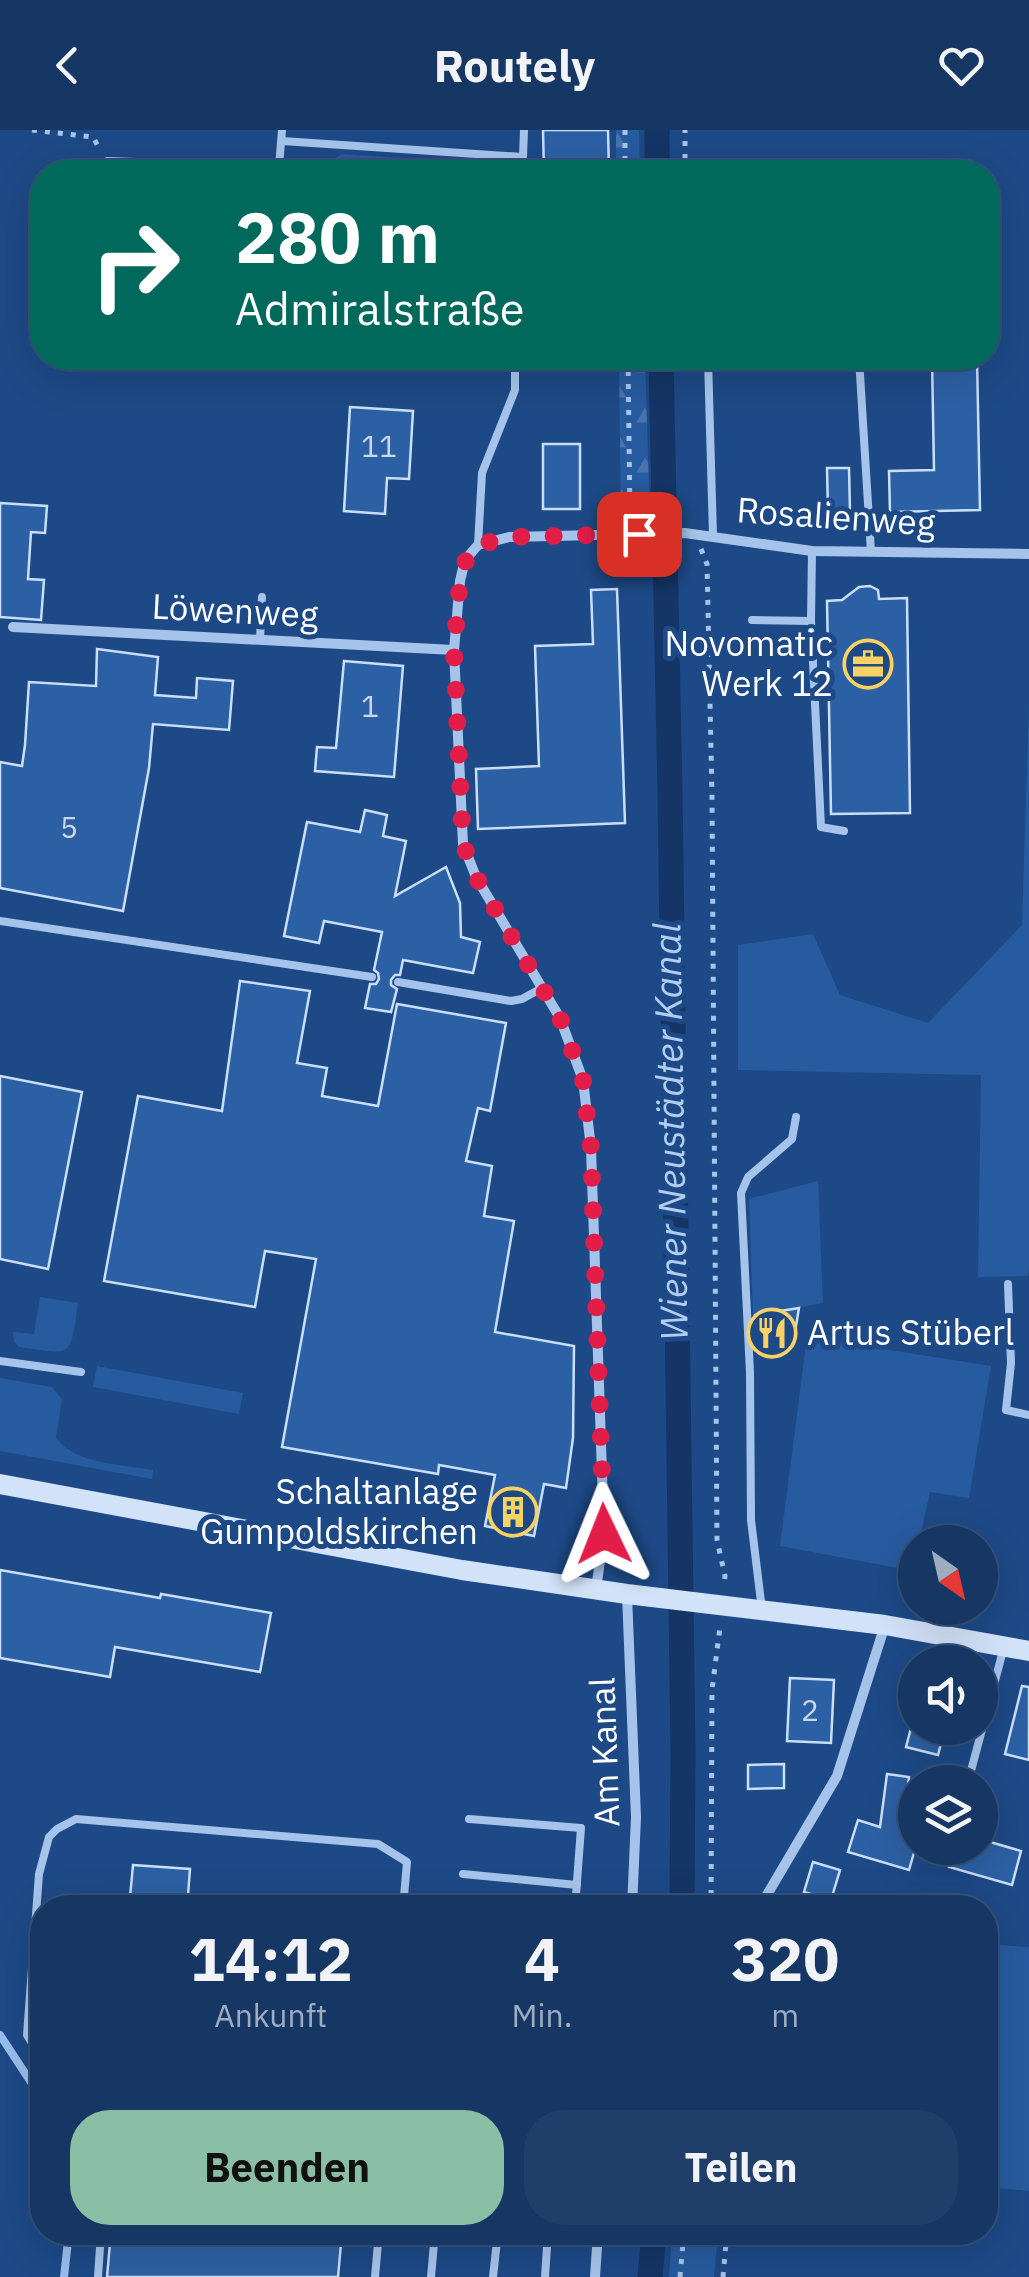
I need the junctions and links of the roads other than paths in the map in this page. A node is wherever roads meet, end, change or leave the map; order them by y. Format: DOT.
graph roads {
  1 [pos="282,130"];
  2 [pos="524,130"];
  3 [pos="282,141"];
  4 [pos="523,156"];
  5 [pos="283,160"];
  6 [pos="523,160"];
  7 [pos="515,370"];
  8 [pos="708,370"];
  9 [pos="861,370"];
  10 [pos="713,536"];
  11 [pos="478,545"];
  12 [pos="812,551"];
  13 [pos="871,552"];
  14 [pos="1029,554"];
  15 [pos="262,596"];
  16 [pos="752,620"];
  17 [pos="811,621"];
  18 [pos="13,627"];
  19 [pos="260,640"];
  20 [pos="454,650"];
  21 [pos="844,831"];
  22 [pos="0,921"];
  23 [pos="372,977"];
  24 [pos="398,982"];
  25 [pos="542,988"];
  26 [pos="796,1117"];
  27 [pos="1008,1284"];
  28 [pos="0,1361"];
  29 [pos="81,1372"];
  30 [pos="1029,1415"];
  31 [pos="0,1484"];
  32 [pos="596,1590"];
  33 [pos="627,1594"];
  34 [pos="762,1610"];
  35 [pos="885,1625"];
  36 [pos="1004,1647"];
  37 [pos="1029,1651"];
  38 [pos="973,1765"];
  39 [pos="469,1818"];
  40 [pos="462,1874"];
  41 [pos="576,1886"];
  42 [pos="37,1895"];
  43 [pos="405,1895"];
  44 [pos="576,1895"];
  45 [pos="633,1895"];
  46 [pos="767,1895"];
  47 [pos="30,1996"];
  48 [pos="30,2041"];
  49 [pos="101,2245"];
  50 [pos="378,2245"];
  51 [pos="434,2245"];
  52 [pos="497,2245"];
  53 [pos="547,2245"];
  54 [pos="597,2245"];
  55 [pos="98,2277"];
  56 [pos="375,2277"];
  57 [pos="431,2277"];
  58 [pos="493,2277"];
  59 [pos="545,2277"];
  60 [pos="595,2277"];
  1 -- 3 [label="lane"];
  2 -- 4 [label="lane"];
  3 -- 4 [label="lane"];
  3 -- 5 [label="lane"];
  4 -- 6 [label="lane"];
  7 -- 11 [label="lane"];
  8 -- 10 [label="lane"];
  9 -- 13 [label="lane"];
  10 -- 11 [label="street, Rosalienweg"];
  10 -- 12 [label="street, Rosalienweg"];
  11 -- 20 [label="street"];
  12 -- 13 [label="street, Rosalienweg"];
  12 -- 17 [label="lane"];
  13 -- 14 [label="street, Rosalienweg"];
  15 -- 19 [label="lane"];
  16 -- 17 [label="lane"];
  17 -- 21 [label="lane"];
  18 -- 19 [label="street, Löwenweg"];
  19 -- 20 [label="street, Löwenweg"];
  20 -- 25 [label="street"];
  22 -- 23 [label="lane"];
  24 -- 25 [label="lane"];
  25 -- 32 [label="street"];
  26 -- 34 [label="lane"];
  27 -- 30 [label="lane"];
  28 -- 29 [label="lane"];
  31 -- 32 [label="street"];
  32 -- 33 [label="street"];
  33 -- 34 [label="street"];
  33 -- 45 [label="street, Am Kanal"];
  34 -- 35 [label="street"];
  35 -- 36 [label="street"];
  35 -- 46 [label="street"];
  36 -- 37 [label="street"];
  36 -- 38 [label="lane"];
  39 -- 41 [label="lane"];
  40 -- 41 [label="lane"];
  41 -- 44 [label="lane"];
  42 -- 43 [label="lane"];
  47 -- 48 [label="lane"];
  49 -- 55 [label="lane"];
  50 -- 56 [label="lane"];
  51 -- 57 [label="lane"];
  52 -- 58 [label="lane"];
  53 -- 59 [label="lane"];
  54 -- 60 [label="street"];
}
